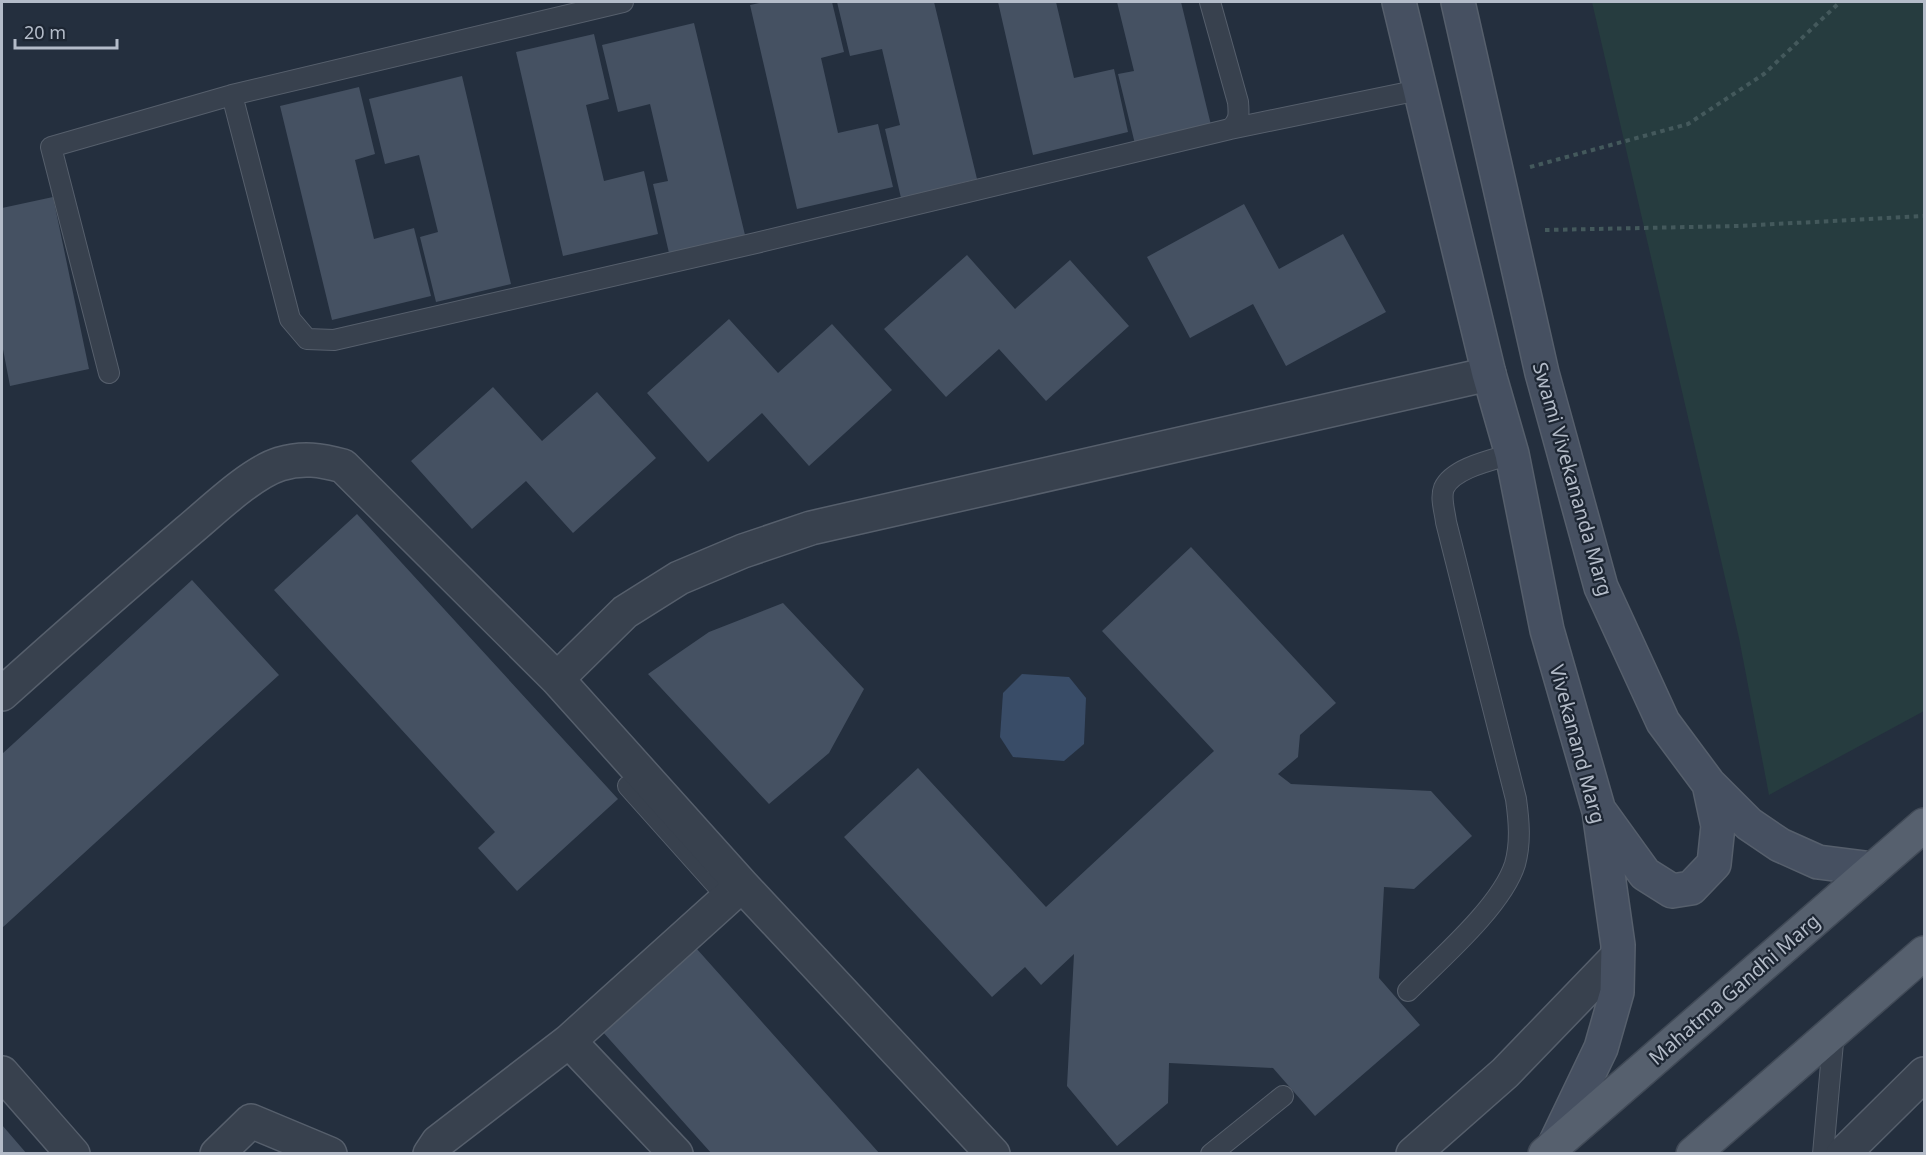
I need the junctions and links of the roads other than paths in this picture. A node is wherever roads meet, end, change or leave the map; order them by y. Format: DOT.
graph roads {
  1 [pos="623,2"];
  2 [pos="1210,2"];
  3 [pos="1399,2"];
  4 [pos="1458,2"];
  5 [pos="1419,90"];
  6 [pos="232,95"];
  7 [pos="1230,129"];
  8 [pos="109,373"];
  9 [pos="1489,374"];
  10 [pos="1512,454"];
  11 [pos="557,680"];
  12 [pos="2,694"];
  13 [pos="1709,784"];
  14 [pos="628,786"];
  15 [pos="1599,811"];
  16 [pos="1924,825"];
  17 [pos="1873,869"];
  18 [pos="735,892"];
  19 [pos="1924,953"];
  20 [pos="1617,957"];
  21 [pos="1408,991"];
  22 [pos="1834,1031"];
  23 [pos="569,1041"];
  24 [pos="2,1073"];
  25 [pos="1924,1074"];
  26 [pos="1283,1096"];
  27 [pos="1550,1149"];
  28 [pos="73,1154"];
  29 [pos="217,1154"];
  30 [pos="330,1154"];
  31 [pos="430,1154"];
  32 [pos="676,1154"];
  33 [pos="993,1154"];
  34 [pos="1211,1154"];
  35 [pos="1413,1154"];
  36 [pos="1693,1154"];
  37 [pos="1824,1154"];
  38 [pos="1843,1154"];
  1 -- 6 [label="lane"];
  2 -- 7 [label="lane"];
  3 -- 5 [label="street"];
  4 -- 13 [label="street, Swami Vivekananda Marg"];
  5 -- 7 [label="lane"];
  5 -- 9 [label="street"];
  6 -- 7 [label="lane"];
  6 -- 8 [label="lane"];
  9 -- 10 [label="street, Vivekanand Marg"];
  9 -- 11 [label="street"];
  10 -- 15 [label="street, Vivekanand Marg"];
  10 -- 21 [label="lane"];
  11 -- 12 [label="street"];
  11 -- 18 [label="street"];
  13 -- 15 [label="street"];
  13 -- 17 [label="street, Swami Vivekananda Marg"];
  14 -- 18 [label="lane"];
  15 -- 20 [label="street, Vivekanand Marg"];
  16 -- 17 [label="main road, Mahatma Gandhi Marg"];
  17 -- 27 [label="main road, Mahatma Gandhi Marg"];
  18 -- 23 [label="street"];
  18 -- 33 [label="street"];
  19 -- 22 [label="main road"];
  20 -- 27 [label="street, Vivekanand Marg"];
  20 -- 35 [label="street"];
  22 -- 36 [label="main road"];
  22 -- 37 [label="lane"];
  23 -- 31 [label="street"];
  23 -- 32 [label="street"];
  24 -- 28 [label="street"];
  25 -- 38 [label="street"];
  26 -- 34 [label="lane"];
  29 -- 30 [label="street"];
}
